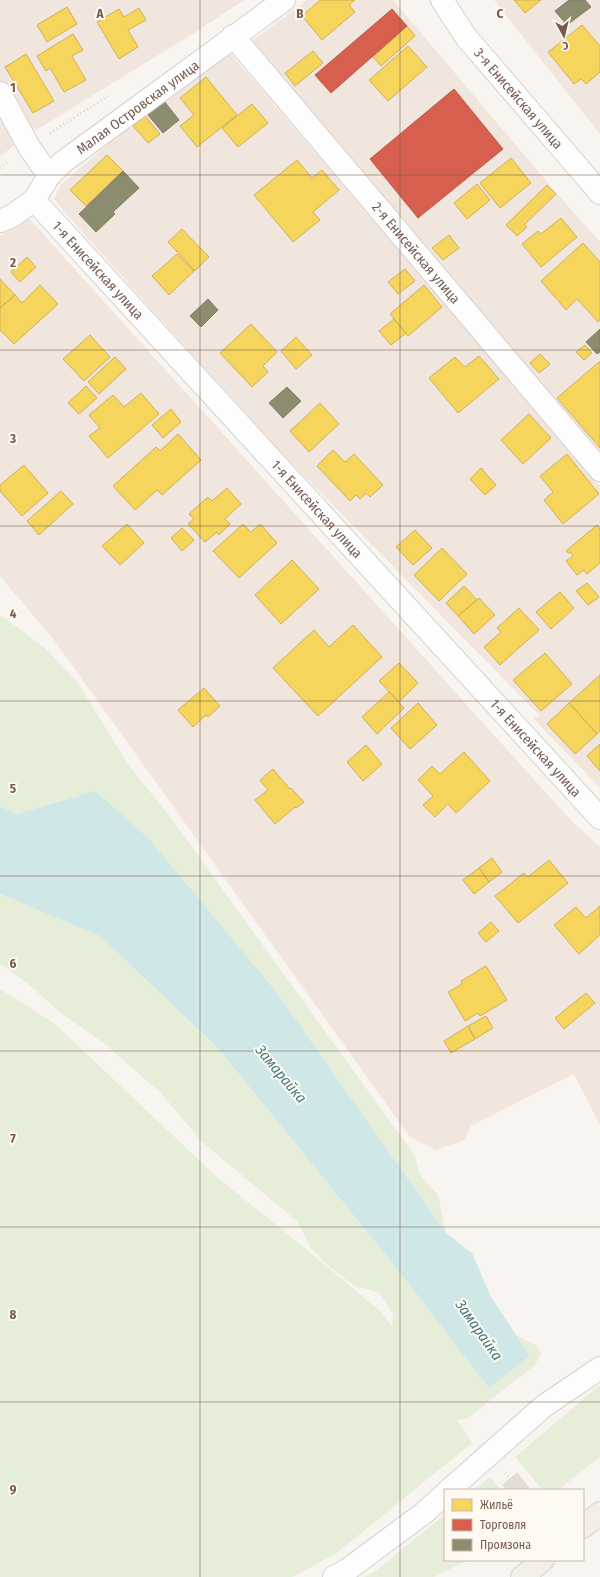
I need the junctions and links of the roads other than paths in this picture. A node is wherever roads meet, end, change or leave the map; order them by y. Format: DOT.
graph roads {
  1 [pos="284,0"];
  2 [pos="442,0"];
  3 [pos="234,36"];
  4 [pos="0,93"];
  5 [pos="49,176"];
  6 [pos="600,193"];
  7 [pos="34,200"];
  8 [pos="0,221"];
  9 [pos="600,470"];
  10 [pos="600,818"];
  11 [pos="600,1368"];
  12 [pos="450,1489"];
  13 [pos="444,1495"];
  14 [pos="600,1513"];
  15 [pos="584,1526"];
  16 [pos="542,1561"];
  17 [pos="334,1577"];
  18 [pos="522,1577"];
  1 -- 3 [label="street, Малая Островская улица"];
  2 -- 6 [label="street, 3-я Енисейская улица"];
  3 -- 5 [label="street, Малая Островская улица"];
  3 -- 9 [label="street, 2-я Енисейская улица"];
  4 -- 5 [label="street"];
  5 -- 7 [label="street, Малая Островская улица"];
  7 -- 8 [label="street, Малая Островская улица"];
  7 -- 10 [label="street, 1-я Енисейская улица"];
  11 -- 12 [label="street"];
  13 -- 17 [label="street"];
  14 -- 15 [label="main road"];
  16 -- 18 [label="main road"];
}
